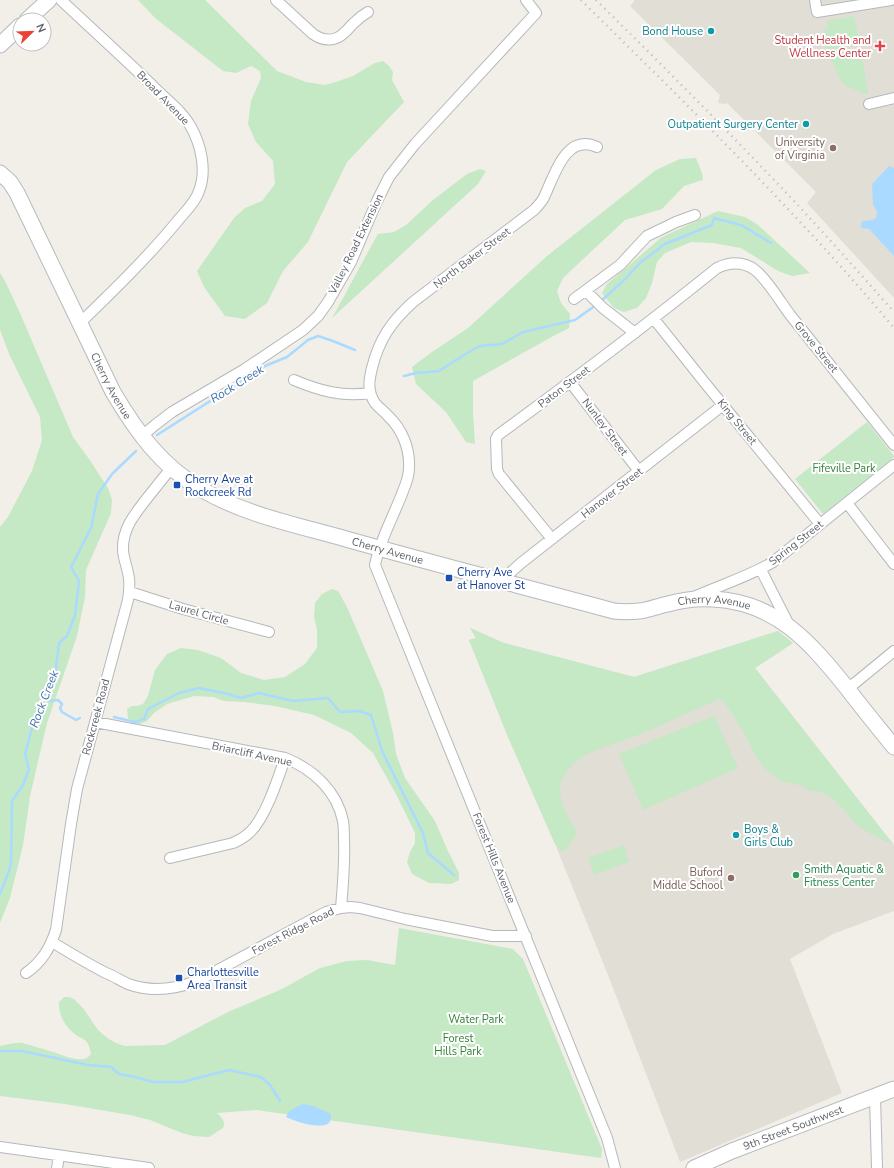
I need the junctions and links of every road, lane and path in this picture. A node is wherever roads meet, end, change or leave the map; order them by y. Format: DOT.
graph roads {
  1 [pos="49,0"];
  2 [pos="61,0"];
  3 [pos="276,0"];
  4 [pos="526,0"];
  5 [pos="815,0"];
  6 [pos="891,0"];
  7 [pos="36,12"];
  8 [pos="368,12"];
  9 [pos="12,34"];
  10 [pos="0,45"];
  11 [pos="894,98"];
  12 [pos="869,104"];
  13 [pos="597,147"];
  14 [pos="0,173"];
  15 [pos="695,215"];
  16 [pos="729,264"];
  17 [pos="586,291"];
  18 [pos="574,299"];
  19 [pos="654,319"];
  20 [pos="80,323"];
  21 [pos="635,333"];
  22 [pos="294,380"];
  23 [pos="570,382"];
  24 [pos="370,393"];
  25 [pos="723,405"];
  26 [pos="142,436"];
  27 [pos="894,445"];
  28 [pos="894,465"];
  29 [pos="172,467"];
  30 [pos="639,471"];
  31 [pos="847,503"];
  32 [pos="820,524"];
  33 [pos="552,539"];
  34 [pos="379,548"];
  35 [pos="894,564"];
  36 [pos="761,570"];
  37 [pos="501,581"];
  38 [pos="130,592"];
  39 [pos="686,600"];
  40 [pos="789,626"];
  41 [pos="269,632"];
  42 [pos="894,651"];
  43 [pos="847,688"];
  44 [pos="95,722"];
  45 [pos="894,747"];
  46 [pos="285,758"];
  47 [pos="170,858"];
  48 [pos="341,908"];
  49 [pos="526,936"];
  50 [pos="52,942"];
  51 [pos="26,973"];
  52 [pos="894,1090"];
  53 [pos="875,1097"];
  54 [pos="0,1147"];
  55 [pos="58,1156"];
  56 [pos="615,1167"];
  57 [pos="57,1168"];
  58 [pos="149,1168"];
  59 [pos="626,1168"];
  60 [pos="694,1168"];
  61 [pos="877,1168"];
  1 -- 7 [label="street"];
  2 -- 20 [label="street, Broad Avenue"];
  3 -- 8 [label="street"];
  4 -- 26 [label="street, Valley Road Extension"];
  5 -- 6 [label="street"];
  9 -- 10 [label="street"];
  11 -- 12 [label="street"];
  13 -- 24 [label="street, North Baker Street"];
  14 -- 20 [label="street, Cherry Avenue"];
  15 -- 17 [label="street"];
  16 -- 19 [label="street, Paton Street"];
  16 -- 27 [label="street, Grove Street"];
  17 -- 18 [label="street"];
  17 -- 21 [label="street"];
  19 -- 21 [label="street, Paton Street"];
  19 -- 25 [label="street, King Street"];
  20 -- 26 [label="street, Cherry Avenue"];
  21 -- 23 [label="street, Paton Street"];
  22 -- 24 [label="street"];
  23 -- 30 [label="street, Nunley Street"];
  23 -- 33 [label="street, Paton Street"];
  24 -- 34 [label="street, Forest Hills Avenue"];
  25 -- 30 [label="street, Hanover Street"];
  25 -- 32 [label="street, King Street"];
  26 -- 29 [label="street, Cherry Avenue"];
  28 -- 31 [label="street, Spring Street"];
  29 -- 34 [label="street, Cherry Avenue"];
  29 -- 38 [label="street, Rockcreek Road"];
  30 -- 33 [label="street, Hanover Street"];
  31 -- 32 [label="street, Spring Street"];
  31 -- 35 [label="street"];
  32 -- 36 [label="street, Spring Street"];
  33 -- 37 [label="street, Hanover Street"];
  34 -- 37 [label="street, Cherry Avenue"];
  34 -- 49 [label="street, Forest Hills Avenue"];
  36 -- 39 [label="street, Spring Street"];
  36 -- 40 [label="street"];
  37 -- 39 [label="street, Cherry Avenue"];
  38 -- 41 [label="street, Laurel Circle"];
  38 -- 44 [label="street, Rockcreek Road"];
  39 -- 40 [label="street, Cherry Avenue"];
  40 -- 43 [label="street, Cherry Avenue"];
  42 -- 43 [label="street"];
  43 -- 45 [label="street, Cherry Avenue"];
  44 -- 46 [label="street, Briarcliff Avenue"];
  44 -- 50 [label="street, Rockcreek Road"];
  46 -- 47 [label="street"];
  46 -- 48 [label="street, Briarcliff Avenue"];
  48 -- 49 [label="street, Forest Ridge Road"];
  48 -- 50 [label="street, Forest Ridge Road"];
  49 -- 56 [label="street, Forest Hills Avenue"];
  50 -- 51 [label="street, Rockcreek Road"];
  52 -- 53 [label="street, 9th Street Southwest"];
  53 -- 60 [label="street, 9th Street Southwest"];
  53 -- 61 [label="street"];
  54 -- 55 [label="street"];
  55 -- 57 [label="street"];
  55 -- 58 [label="street"];
  56 -- 59 [label="street"];
}
